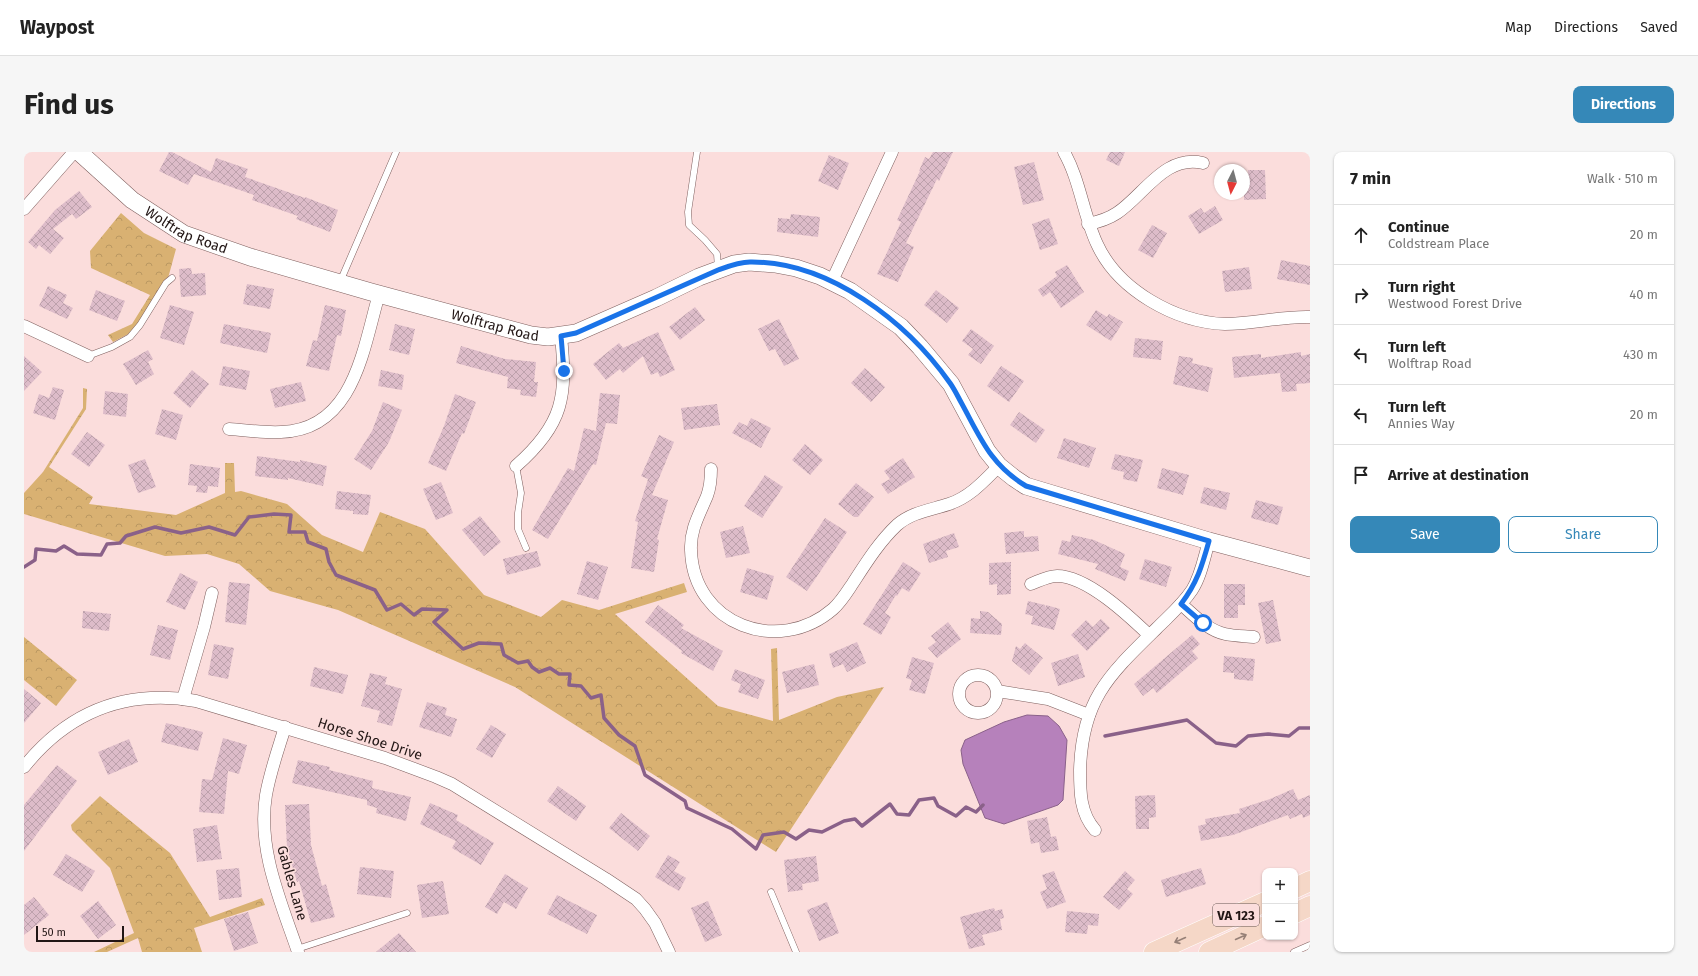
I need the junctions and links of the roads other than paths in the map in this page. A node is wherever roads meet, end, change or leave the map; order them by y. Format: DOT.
graph roads {
  1 [pos="74,152"];
  2 [pos="78,152"];
  3 [pos="396,152"];
  4 [pos="697,152"];
  5 [pos="892,152"];
  6 [pos="1064,152"];
  7 [pos="1203,163"];
  8 [pos="24,209"];
  9 [pos="1088,224"];
  10 [pos="718,270"];
  11 [pos="172,278"];
  12 [pos="340,282"];
  13 [pos="832,282"];
  14 [pos="379,294"];
  15 [pos="1310,317"];
  16 [pos="24,326"];
  17 [pos="561,336"];
  18 [pos="88,356"];
  19 [pos="229,428"];
  20 [pos="516,466"];
  21 [pos="999,466"];
  22 [pos="711,469"];
  23 [pos="1209,541"];
  24 [pos="526,548"];
  25 [pos="1310,568"];
  26 [pos="1030,584"];
  27 [pos="212,593"];
  28 [pos="1181,604"];
  29 [pos="1149,635"];
  30 [pos="1254,637"];
  31 [pos="997,691"];
  32 [pos="183,699"];
  33 [pos="1089,715"];
  34 [pos="284,727"];
  35 [pos="24,766"];
  36 [pos="1095,830"];
  37 [pos="1310,881"];
  38 [pos="1298,887"];
  39 [pos="771,892"];
  40 [pos="1262,903"];
  41 [pos="1310,906"];
  42 [pos="1298,912"];
  43 [pos="407,913"];
  44 [pos="1262,927"];
  45 [pos="1207,928"];
  46 [pos="1310,945"];
  47 [pos="297,950"];
  48 [pos="1214,951"];
  49 [pos="669,952"];
  50 [pos="796,952"];
  51 [pos="1154,952"];
  52 [pos="1294,952"];
  1 -- 8 [label="street"];
  2 -- 12 [label="street, Wolftrap Road"];
  3 -- 12 [label="lane"];
  4 -- 10 [label="lane"];
  5 -- 13 [label="street"];
  6 -- 9 [label="street"];
  7 -- 9 [label="street"];
  9 -- 15 [label="street"];
  10 -- 13 [label="street, Wolftrap Road"];
  10 -- 17 [label="street, Wolftrap Road"];
  11 -- 18 [label="lane"];
  12 -- 14 [label="street, Wolftrap Road"];
  13 -- 21 [label="street, Wolftrap Road"];
  14 -- 17 [label="street, Wolftrap Road"];
  14 -- 19 [label="street"];
  16 -- 18 [label="street"];
  17 -- 20 [label="street"];
  20 -- 24 [label="lane"];
  21 -- 22 [label="street"];
  21 -- 23 [label="street, Wolftrap Road"];
  23 -- 25 [label="street, Wolftrap Road"];
  23 -- 28 [label="street"];
  26 -- 29 [label="street"];
  27 -- 32 [label="street"];
  28 -- 29 [label="street"];
  28 -- 30 [label="street"];
  29 -- 33 [label="street"];
  31 -- 33 [label="street"];
  32 -- 34 [label="street, Horse Shoe Drive"];
  32 -- 35 [label="street, Horse Shoe Drive"];
  33 -- 36 [label="street"];
  34 -- 47 [label="street, Gables Lane"];
  34 -- 49 [label="street, Horse Shoe Drive"];
  37 -- 38 [label="main road"];
  39 -- 50 [label="lane"];
  40 -- 45 [label="main road, VA 123"];
  41 -- 42 [label="main road"];
  43 -- 47 [label="lane"];
  48 -- 44 [label="main road, VA 123, one-way"];
  45 -- 48 [label="street"];
  45 -- 51 [label="main road, VA 123, one-way"];
  46 -- 52 [label="lane"];
}
